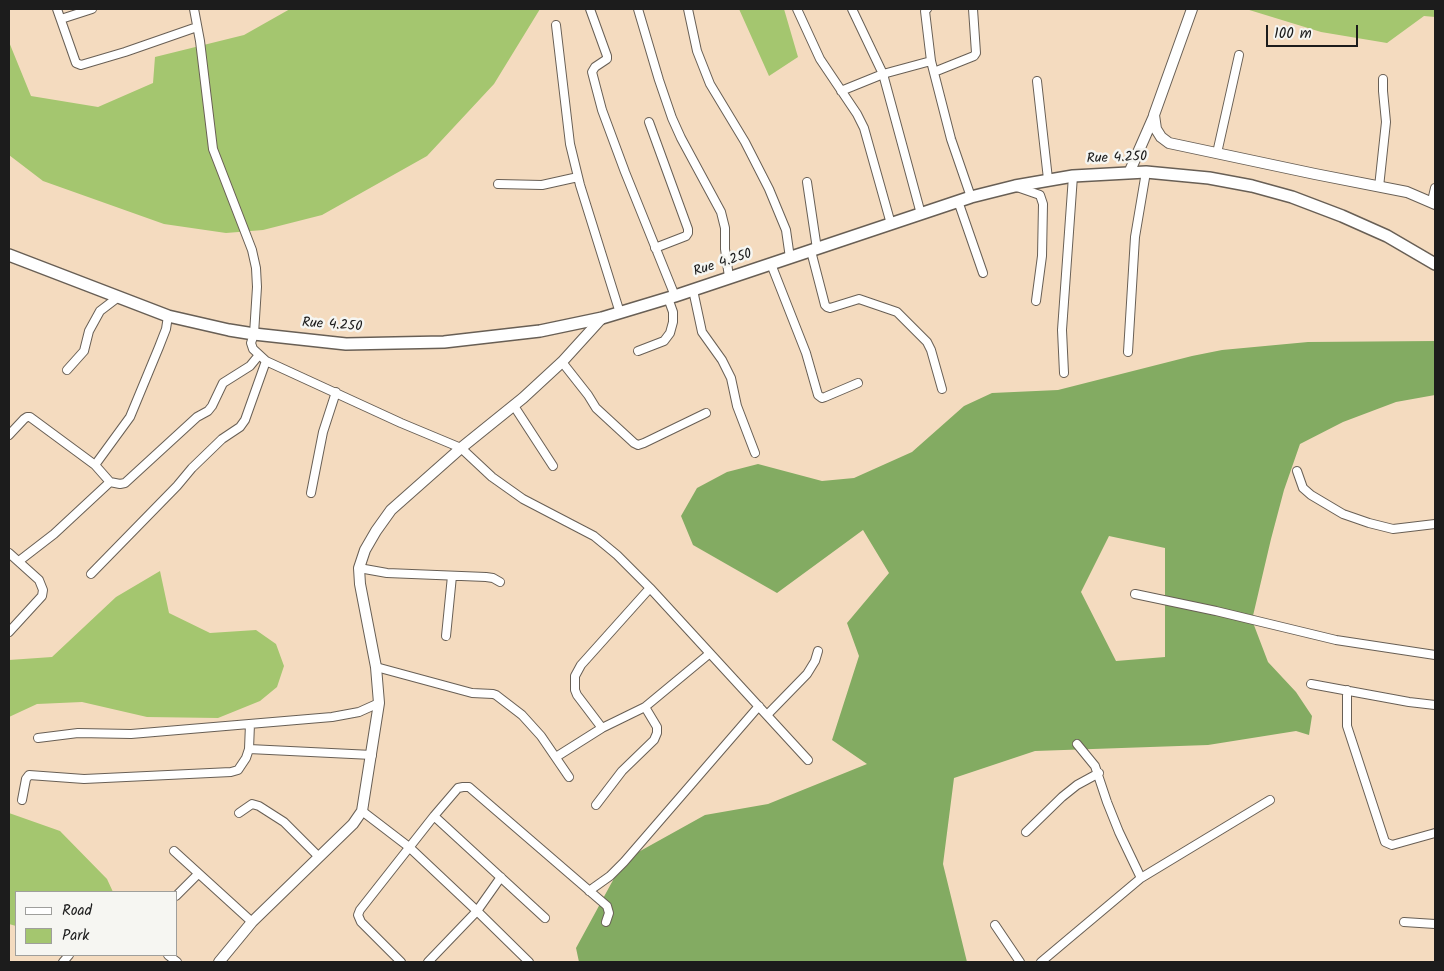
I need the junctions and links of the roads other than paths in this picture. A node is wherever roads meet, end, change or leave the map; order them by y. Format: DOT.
graph roads {
  1 [pos="57,9"];
  2 [pos="92,9"];
  3 [pos="194,9"];
  4 [pos="590,9"];
  5 [pos="638,9"];
  6 [pos="688,9"];
  7 [pos="797,9"];
  8 [pos="852,9"];
  9 [pos="927,9"];
  10 [pos="973,9"];
  11 [pos="1192,9"];
  12 [pos="61,19"];
  13 [pos="556,25"];
  14 [pos="197,28"];
  15 [pos="1239,55"];
  16 [pos="931,61"];
  17 [pos="934,72"];
  18 [pos="883,74"];
  19 [pos="1383,79"];
  20 [pos="1037,80"];
  21 [pos="841,91"];
  22 [pos="1154,115"];
  23 [pos="649,122"];
  24 [pos="1217,153"];
  25 [pos="1146,172"];
  26 [pos="1129,173"];
  27 [pos="1073,176"];
  28 [pos="578,177"];
  29 [pos="1048,179"];
  30 [pos="807,182"];
  31 [pos="498,184"];
  32 [pos="1015,186"];
  33 [pos="1380,187"];
  34 [pos="1435,188"];
  35 [pos="971,197"];
  36 [pos="958,202"];
  37 [pos="1434,202"];
  38 [pos="921,214"];
  39 [pos="891,224"];
  40 [pos="655,248"];
  41 [pos="814,250"];
  42 [pos="9,255"];
  43 [pos="790,258"];
  44 [pos="771,264"];
  45 [pos="1435,264"];
  46 [pos="983,273"];
  47 [pos="729,277"];
  48 [pos="693,290"];
  49 [pos="672,297"];
  50 [pos="117,298"];
  51 [pos="1036,301"];
  52 [pos="620,313"];
  53 [pos="168,316"];
  54 [pos="602,318"];
  55 [pos="254,334"];
  56 [pos="638,351"];
  57 [pos="1128,352"];
  58 [pos="259,355"];
  59 [pos="266,361"];
  60 [pos="562,362"];
  61 [pos="67,370"];
  62 [pos="1064,374"];
  63 [pos="858,383"];
  64 [pos="942,390"];
  65 [pos="336,392"];
  66 [pos="514,406"];
  67 [pos="706,413"];
  68 [pos="9,434"];
  69 [pos="461,448"];
  70 [pos="755,452"];
  71 [pos="95,465"];
  72 [pos="553,466"];
  73 [pos="1297,471"];
  74 [pos="110,482"];
  75 [pos="310,493"];
  76 [pos="1435,524"];
  77 [pos="9,553"];
  78 [pos="19,561"];
  79 [pos="359,568"];
  80 [pos="91,574"];
  81 [pos="452,576"];
  82 [pos="500,582"];
  83 [pos="650,588"];
  84 [pos="1135,594"];
  85 [pos="9,632"];
  86 [pos="446,636"];
  87 [pos="818,651"];
  88 [pos="709,654"];
  89 [pos="1435,655"];
  90 [pos="376,667"];
  91 [pos="1311,684"];
  92 [pos="1347,690"];
  93 [pos="379,703"];
  94 [pos="1435,705"];
  95 [pos="759,706"];
  96 [pos="645,707"];
  97 [pos="767,715"];
  98 [pos="250,724"];
  99 [pos="602,728"];
  100 [pos="38,738"];
  101 [pos="1077,744"];
  102 [pos="249,749"];
  103 [pos="372,755"];
  104 [pos="556,757"];
  105 [pos="808,760"];
  106 [pos="1099,773"];
  107 [pos="569,778"];
  108 [pos="22,800"];
  109 [pos="1270,800"];
  110 [pos="596,805"];
  111 [pos="362,811"];
  112 [pos="239,813"];
  113 [pos="434,816"];
  114 [pos="1026,832"];
  115 [pos="1435,833"];
  116 [pos="409,847"];
  117 [pos="174,850"];
  118 [pos="319,857"];
  119 [pos="198,874"];
  120 [pos="501,877"];
  121 [pos="1141,878"];
  122 [pos="589,891"];
  123 [pos="178,894"];
  124 [pos="477,911"];
  125 [pos="545,918"];
  126 [pos="252,922"];
  127 [pos="606,922"];
  128 [pos="1404,922"];
  129 [pos="1435,924"];
  130 [pos="995,925"];
  131 [pos="219,962"];
  132 [pos="401,962"];
  133 [pos="428,962"];
  134 [pos="529,962"];
  135 [pos="1020,962"];
  136 [pos="1041,962"];
  1 -- 12 [label="street"];
  2 -- 12 [label="street"];
  3 -- 14 [label="street"];
  4 -- 40 [label="street"];
  5 -- 47 [label="street"];
  6 -- 43 [label="street"];
  7 -- 21 [label="street"];
  8 -- 18 [label="street"];
  9 -- 16 [label="street"];
  10 -- 17 [label="street"];
  11 -- 22 [label="street"];
  12 -- 14 [label="street"];
  13 -- 28 [label="street"];
  14 -- 55 [label="street"];
  15 -- 24 [label="street"];
  16 -- 17 [label="street"];
  16 -- 18 [label="street"];
  17 -- 35 [label="street"];
  18 -- 21 [label="street"];
  18 -- 38 [label="street"];
  19 -- 33 [label="street"];
  20 -- 29 [label="street"];
  21 -- 39 [label="street"];
  22 -- 24 [label="street"];
  22 -- 26 [label="street"];
  23 -- 40 [label="street"];
  24 -- 33 [label="street"];
  25 -- 26 [label="main road, Rue 4.250"];
  25 -- 45 [label="main road, Rue 4.250"];
  25 -- 57 [label="street"];
  26 -- 27 [label="main road, Rue 4.250"];
  27 -- 29 [label="main road, Rue 4.250"];
  27 -- 62 [label="street"];
  28 -- 31 [label="street"];
  28 -- 52 [label="street"];
  29 -- 32 [label="main road, Rue 4.250"];
  30 -- 41 [label="street"];
  32 -- 35 [label="main road, Rue 4.250"];
  32 -- 51 [label="street"];
  33 -- 37 [label="street"];
  34 -- 37 [label="street"];
  35 -- 36 [label="main road, Rue 4.250"];
  36 -- 38 [label="main road, Rue 4.250"];
  36 -- 46 [label="street"];
  38 -- 39 [label="main road, Rue 4.250"];
  39 -- 41 [label="main road, Rue 4.250"];
  40 -- 49 [label="street"];
  41 -- 43 [label="main road, Rue 4.250"];
  41 -- 64 [label="street"];
  42 -- 50 [label="main road, Rue 4.250"];
  43 -- 44 [label="main road, Rue 4.250"];
  44 -- 47 [label="main road, Rue 4.250"];
  44 -- 63 [label="street"];
  47 -- 48 [label="main road, Rue 4.250"];
  48 -- 49 [label="main road, Rue 4.250"];
  48 -- 70 [label="street"];
  49 -- 52 [label="main road, Rue 4.250"];
  49 -- 56 [label="street"];
  50 -- 53 [label="main road, Rue 4.250"];
  50 -- 61 [label="street"];
  52 -- 54 [label="main road, Rue 4.250"];
  53 -- 55 [label="main road, Rue 4.250"];
  53 -- 71 [label="street"];
  54 -- 55 [label="main road, Rue 4.250"];
  54 -- 60 [label="street"];
  55 -- 58 [label="street"];
  58 -- 59 [label="street"];
  58 -- 74 [label="street"];
  59 -- 65 [label="street"];
  59 -- 80 [label="street"];
  60 -- 66 [label="street"];
  60 -- 67 [label="street"];
  65 -- 69 [label="street"];
  65 -- 75 [label="street"];
  66 -- 69 [label="street"];
  66 -- 72 [label="street"];
  68 -- 71 [label="street"];
  69 -- 79 [label="street"];
  69 -- 83 [label="street"];
  71 -- 74 [label="street"];
  73 -- 76 [label="street"];
  74 -- 78 [label="street"];
  77 -- 78 [label="street"];
  78 -- 85 [label="street"];
  79 -- 81 [label="street"];
  79 -- 90 [label="street"];
  81 -- 82 [label="street"];
  81 -- 86 [label="street"];
  83 -- 88 [label="street"];
  83 -- 99 [label="street"];
  84 -- 89 [label="street"];
  87 -- 97 [label="street"];
  88 -- 95 [label="street"];
  88 -- 96 [label="street"];
  90 -- 93 [label="street"];
  90 -- 104 [label="street"];
  91 -- 92 [label="street"];
  92 -- 94 [label="street"];
  92 -- 115 [label="street"];
  93 -- 98 [label="street"];
  93 -- 103 [label="street"];
  95 -- 97 [label="street"];
  95 -- 122 [label="street"];
  96 -- 99 [label="street"];
  96 -- 110 [label="street"];
  97 -- 105 [label="street"];
  98 -- 100 [label="street"];
  98 -- 102 [label="street"];
  99 -- 104 [label="street"];
  101 -- 106 [label="street"];
  102 -- 103 [label="street"];
  102 -- 108 [label="street"];
  103 -- 111 [label="street"];
  104 -- 107 [label="street"];
  106 -- 114 [label="street"];
  106 -- 121 [label="street"];
  109 -- 121 [label="street"];
  111 -- 116 [label="street"];
  111 -- 118 [label="street"];
  112 -- 118 [label="street"];
  113 -- 116 [label="street"];
  113 -- 120 [label="street"];
  113 -- 122 [label="street"];
  116 -- 124 [label="street"];
  116 -- 132 [label="street"];
  117 -- 119 [label="street"];
  118 -- 126 [label="street"];
  119 -- 123 [label="street"];
  119 -- 126 [label="street"];
  120 -- 124 [label="street"];
  120 -- 125 [label="street"];
  121 -- 136 [label="street"];
  122 -- 127 [label="street"];
  124 -- 133 [label="street"];
  124 -- 134 [label="street"];
  126 -- 131 [label="street"];
  128 -- 129 [label="street"];
  130 -- 135 [label="street"];
}
